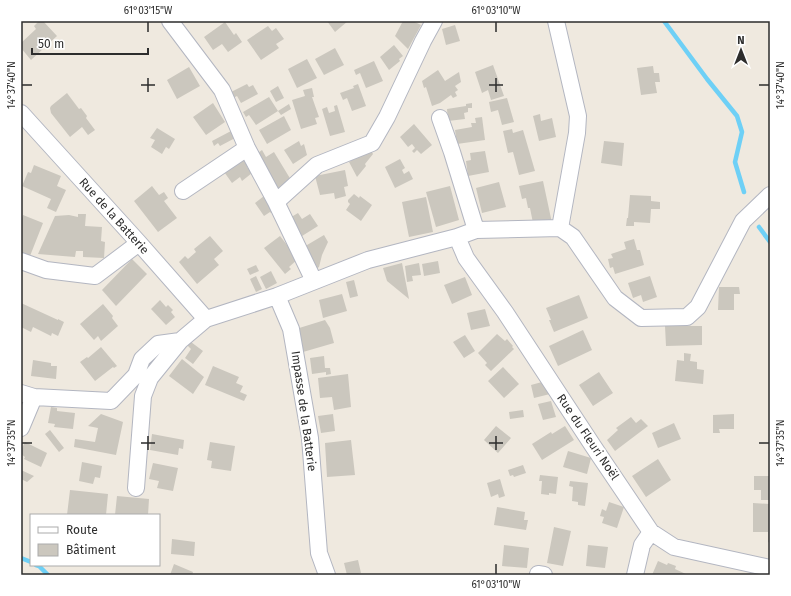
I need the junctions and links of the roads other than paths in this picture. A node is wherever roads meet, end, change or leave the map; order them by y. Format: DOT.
graph roads {
  1 [pos="170,21"];
  2 [pos="434,21"];
  3 [pos="556,21"];
  4 [pos="21,113"];
  5 [pos="440,118"];
  6 [pos="247,148"];
  7 [pos="184,191"];
  8 [pos="770,195"];
  9 [pos="276,202"];
  10 [pos="560,228"];
  11 [pos="476,230"];
  12 [pos="457,237"];
  13 [pos="139,243"];
  14 [pos="21,261"];
  15 [pos="314,281"];
  16 [pos="277,296"];
  17 [pos="206,319"];
  18 [pos="180,341"];
  19 [pos="28,395"];
  20 [pos="21,428"];
  21 [pos="136,488"];
  22 [pos="651,532"];
  23 [pos="770,568"];
  24 [pos="327,575"];
  25 [pos="635,575"];
  1 -- 6 [label="street"];
  2 -- 9 [label="street"];
  3 -- 10 [label="street"];
  4 -- 13 [label="street, Rue de la Batterie"];
  5 -- 11 [label="street"];
  6 -- 7 [label="street"];
  6 -- 9 [label="street"];
  8 -- 10 [label="street"];
  9 -- 15 [label="street"];
  10 -- 11 [label="street"];
  11 -- 12 [label="street"];
  12 -- 15 [label="street"];
  12 -- 22 [label="street, Rue du Fleuri Noël"];
  13 -- 14 [label="street"];
  13 -- 17 [label="street, Rue de la Batterie"];
  15 -- 16 [label="street"];
  16 -- 17 [label="street"];
  16 -- 24 [label="street, Impasse de la Batterie"];
  17 -- 18 [label="street"];
  18 -- 19 [label="street"];
  18 -- 21 [label="street"];
  19 -- 20 [label="street"];
  22 -- 23 [label="street, Rue du Fleuri Noël"];
  22 -- 25 [label="street"];
}
